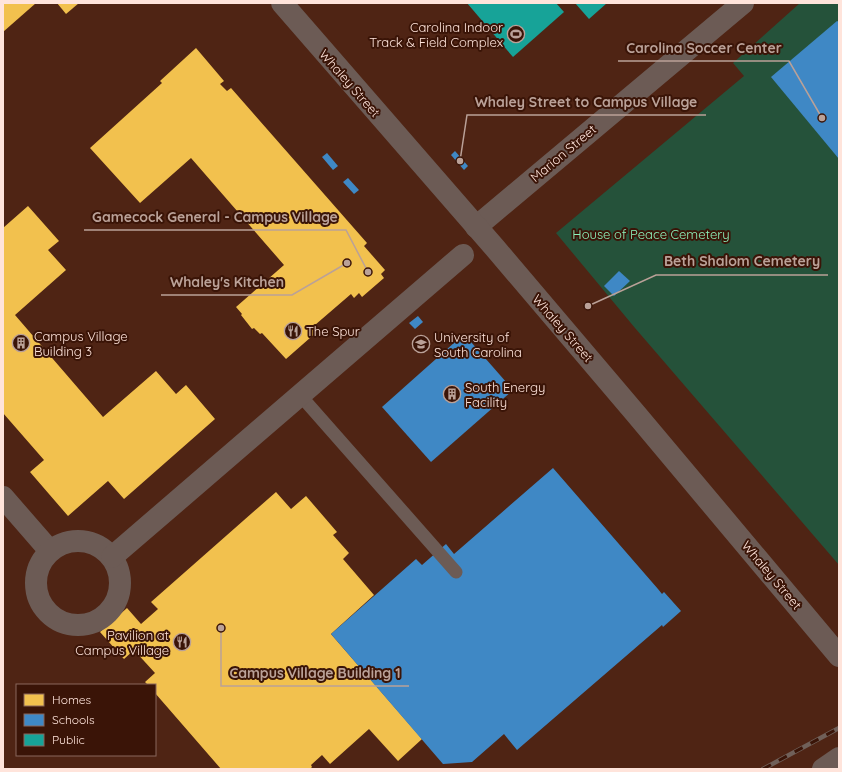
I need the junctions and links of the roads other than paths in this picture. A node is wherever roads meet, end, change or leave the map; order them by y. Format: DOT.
graph roads {
  1 [pos="282,3"];
  2 [pos="743,3"];
  3 [pos="476,227"];
  4 [pos="463,255"];
  5 [pos="300,395"];
  6 [pos="3,497"];
  7 [pos="50,551"];
  8 [pos="112,557"];
  9 [pos="456,572"];
  10 [pos="839,656"];
  11 [pos="839,758"];
  12 [pos="823,769"];
  1 -- 3 [label="street, Whaley Street"];
  2 -- 3 [label="street, Marion Street"];
  3 -- 10 [label="street, Whaley Street"];
  4 -- 5 [label="street"];
  5 -- 8 [label="street"];
  5 -- 9 [label="lane"];
  6 -- 7 [label="street"];
  7 -- 8 [label="street"];
  7 -- 8 [label="street"];
  11 -- 12 [label="street"];
}
